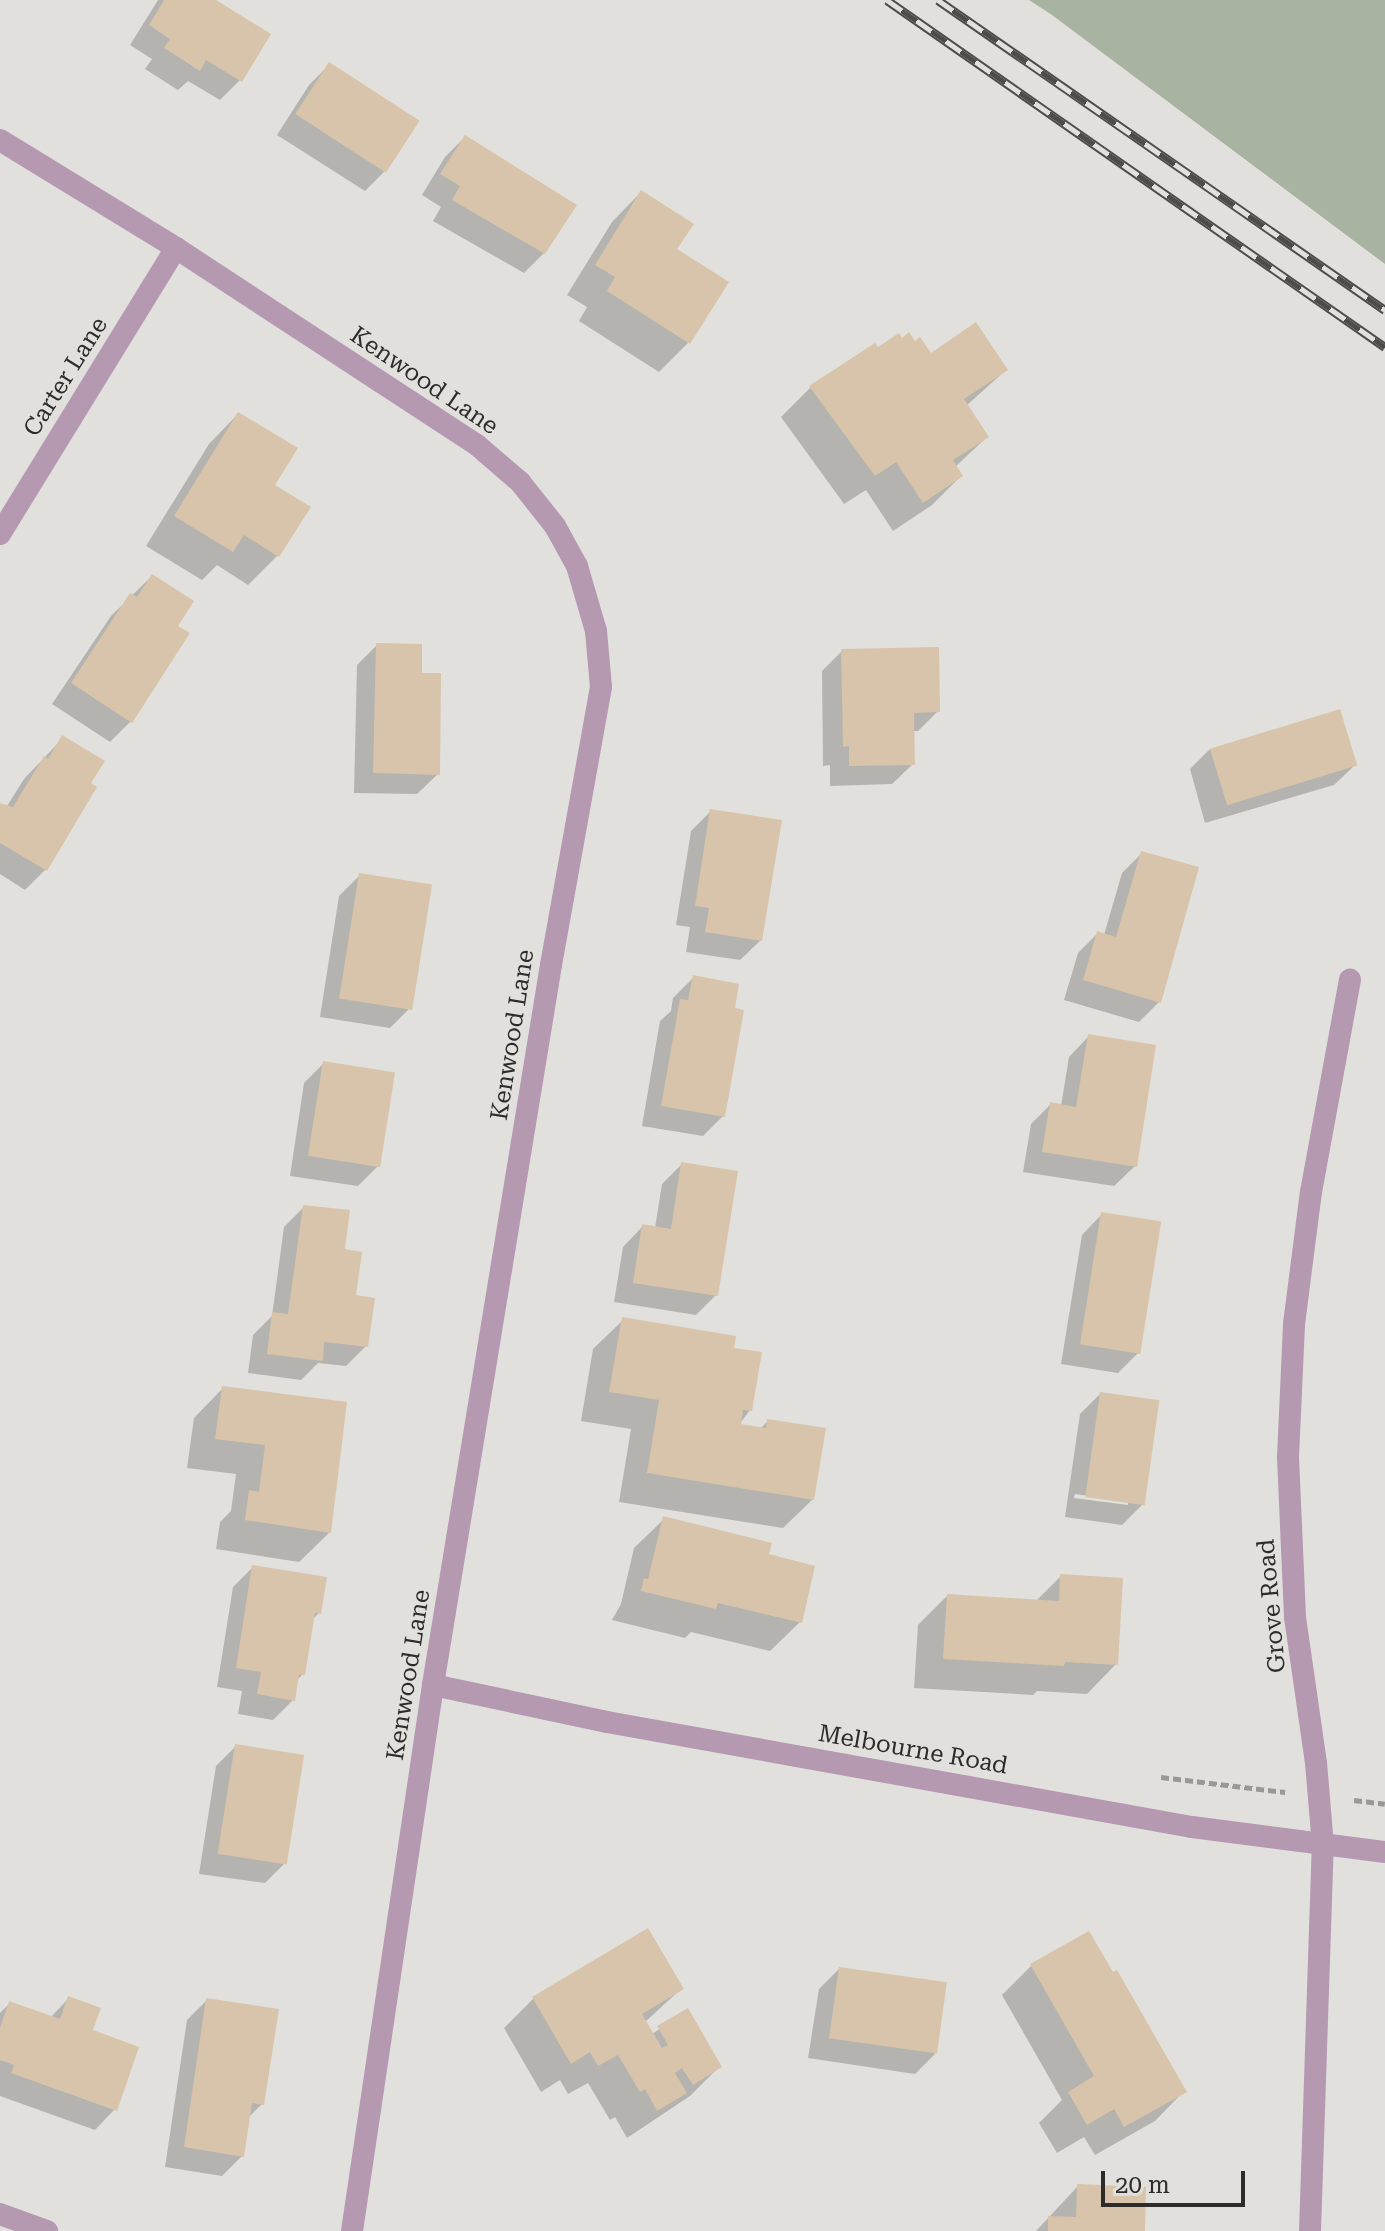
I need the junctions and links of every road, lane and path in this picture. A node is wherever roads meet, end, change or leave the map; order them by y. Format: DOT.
graph roads {
  1 [pos="0,140"];
  2 [pos="176,248"];
  3 [pos="0,534"];
  4 [pos="1350,980"];
  5 [pos="433,1685"];
  6 [pos="1161,1777"];
  7 [pos="1319,1796"];
  8 [pos="1385,1804"];
  9 [pos="1323,1846"];
  10 [pos="1385,1852"];
  11 [pos="0,2214"];
  12 [pos="47,2231"];
  13 [pos="352,2231"];
  14 [pos="1310,2231"];
  1 -- 2 [label="street, Kenwood Lane"];
  2 -- 3 [label="street, Carter Lane"];
  2 -- 5 [label="street, Kenwood Lane"];
  4 -- 7 [label="street, Grove Road"];
  5 -- 9 [label="street, Melbourne Road"];
  5 -- 13 [label="street, Kenwood Lane"];
  6 -- 7 [label="path"];
  7 -- 8 [label="path"];
  7 -- 9 [label="street, Grove Road"];
  9 -- 10 [label="street, Melbourne Road"];
  9 -- 14 [label="street, Grove Road"];
  11 -- 12 [label="street"];
}
